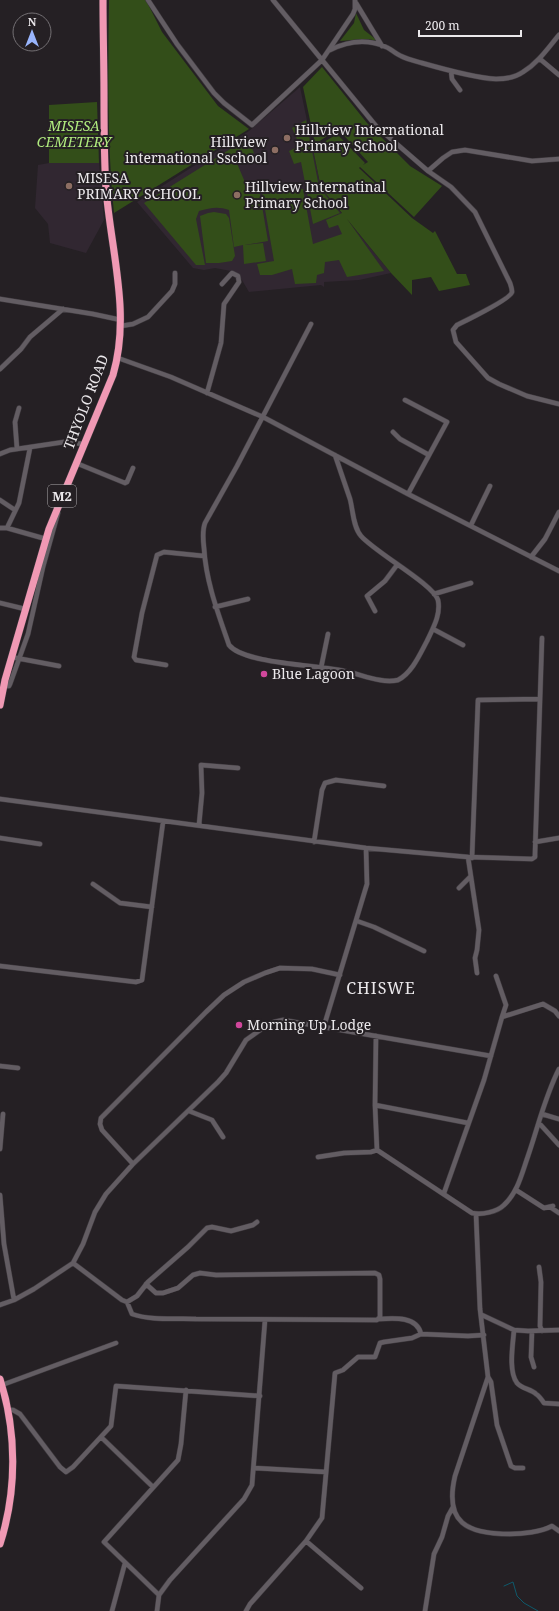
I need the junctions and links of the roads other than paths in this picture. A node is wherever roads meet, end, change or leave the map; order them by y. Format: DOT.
graph roads {
  1 [pos="103,0"];
  2 [pos="148,0"];
  3 [pos="273,0"];
  4 [pos="355,2"];
  5 [pos="559,35"];
  6 [pos="382,46"];
  7 [pos="328,50"];
  8 [pos="540,59"];
  9 [pos="322,60"];
  10 [pos="451,71"];
  11 [pos="559,75"];
  12 [pos="460,90"];
  13 [pos="559,159"];
  14 [pos="428,171"];
  15 [pos="175,274"];
  16 [pos="222,284"];
  17 [pos="0,299"];
  18 [pos="63,309"];
  19 [pos="121,323"];
  20 [pos="310,324"];
  21 [pos="118,358"];
  22 [pos="0,370"];
  23 [pos="207,393"];
  24 [pos="405,400"];
  25 [pos="559,404"];
  26 [pos="20,408"];
  27 [pos="262,417"];
  28 [pos="393,432"];
  29 [pos="84,444"];
  30 [pos="30,448"];
  31 [pos="17,449"];
  32 [pos="0,454"];
  33 [pos="335,455"];
  34 [pos="430,455"];
  35 [pos="76,463"];
  36 [pos="133,468"];
  37 [pos="490,486"];
  38 [pos="408,494"];
  39 [pos="0,500"];
  40 [pos="57,507"];
  41 [pos="15,510"];
  42 [pos="559,512"];
  43 [pos="471,525"];
  44 [pos="0,528"];
  45 [pos="7,528"];
  46 [pos="46,539"];
  47 [pos="204,556"];
  48 [pos="531,557"];
  49 [pos="396,565"];
  50 [pos="559,571"];
  51 [pos="471,583"];
  52 [pos="434,594"];
  53 [pos="248,599"];
  54 [pos="0,603"];
  55 [pos="216,607"];
  56 [pos="25,609"];
  57 [pos="375,611"];
  58 [pos="433,629"];
  59 [pos="328,634"];
  60 [pos="542,638"];
  61 [pos="463,645"];
  62 [pos="15,658"];
  63 [pos="166,665"];
  64 [pos="59,666"];
  65 [pos="321,668"];
  66 [pos="0,696"];
  67 [pos="540,699"];
  68 [pos="0,706"];
  69 [pos="238,768"];
  70 [pos="384,786"];
  71 [pos="0,799"];
  72 [pos="163,822"];
  73 [pos="199,825"];
  74 [pos="0,838"];
  75 [pos="559,838"];
  76 [pos="314,842"];
  77 [pos="535,842"];
  78 [pos="40,844"];
  79 [pos="366,848"];
  80 [pos="470,858"];
  81 [pos="470,877"];
  82 [pos="93,884"];
  83 [pos="459,888"];
  84 [pos="152,907"];
  85 [pos="357,921"];
  86 [pos="424,951"];
  87 [pos="0,966"];
  88 [pos="477,973"];
  89 [pos="340,975"];
  90 [pos="496,976"];
  91 [pos="557,1009"];
  92 [pos="559,1016"];
  93 [pos="502,1017"];
  94 [pos="324,1026"];
  95 [pos="376,1036"];
  96 [pos="491,1056"];
  97 [pos="0,1066"];
  98 [pos="18,1068"];
  99 [pos="559,1069"];
  100 [pos="375,1105"];
  101 [pos="189,1110"];
  102 [pos="3,1114"];
  103 [pos="542,1114"];
  104 [pos="559,1120"];
  105 [pos="468,1123"];
  106 [pos="539,1124"];
  107 [pos="223,1137"];
  108 [pos="559,1145"];
  109 [pos="0,1149"];
  110 [pos="376,1150"];
  111 [pos="318,1157"];
  112 [pos="133,1164"];
  113 [pos="516,1190"];
  114 [pos="444,1193"];
  115 [pos="0,1195"];
  116 [pos="559,1212"];
  117 [pos="476,1214"];
  118 [pos="257,1222"];
  119 [pos="73,1263"];
  120 [pos="539,1266"];
  121 [pos="146,1284"];
  122 [pos="14,1300"];
  123 [pos="127,1302"];
  124 [pos="0,1305"];
  125 [pos="482,1316"];
  126 [pos="380,1319"];
  127 [pos="265,1320"];
  128 [pos="514,1330"];
  129 [pos="559,1330"];
  130 [pos="532,1331"];
  131 [pos="542,1331"];
  132 [pos="421,1334"];
  133 [pos="484,1335"];
  134 [pos="116,1342"];
  135 [pos="534,1367"];
  136 [pos="488,1377"];
  137 [pos="1,1382"];
  138 [pos="186,1390"];
  139 [pos="260,1396"];
  140 [pos="559,1404"];
  141 [pos="9,1410"];
  142 [pos="101,1437"];
  143 [pos="254,1468"];
  144 [pos="523,1468"];
  145 [pos="326,1472"];
  146 [pos="153,1488"];
  147 [pos="453,1507"];
  148 [pos="559,1531"];
  149 [pos="306,1541"];
  150 [pos="0,1544"];
  151 [pos="125,1563"];
  152 [pos="361,1588"];
  153 [pos="159,1595"];
  154 [pos="112,1611"];
  155 [pos="157,1611"];
  156 [pos="246,1611"];
  157 [pos="425,1611"];
  1 -- 19 [label="highway, THYOLO ROAD / M2"];
  2 -- 9 [label="street"];
  3 -- 9 [label="street"];
  4 -- 6 [label="street"];
  4 -- 7 [label="street"];
  5 -- 8 [label="street"];
  6 -- 7 [label="street"];
  6 -- 10 [label="street"];
  7 -- 9 [label="street"];
  8 -- 10 [label="street"];
  8 -- 11 [label="street"];
  9 -- 14 [label="street"];
  10 -- 12 [label="street"];
  13 -- 14 [label="street"];
  14 -- 25 [label="street"];
  15 -- 19 [label="street"];
  16 -- 23 [label="street"];
  17 -- 18 [label="street"];
  18 -- 19 [label="street"];
  18 -- 22 [label="street"];
  19 -- 21 [label="highway, THYOLO ROAD / M2"];
  20 -- 27 [label="street"];
  21 -- 23 [label="street"];
  21 -- 29 [label="highway, THYOLO ROAD / M2"];
  23 -- 27 [label="street"];
  24 -- 34 [label="street"];
  26 -- 31 [label="street"];
  27 -- 33 [label="street"];
  27 -- 47 [label="street"];
  28 -- 34 [label="street"];
  29 -- 30 [label="street"];
  29 -- 35 [label="highway, THYOLO ROAD / M2"];
  30 -- 31 [label="street"];
  30 -- 41 [label="street"];
  31 -- 32 [label="street"];
  33 -- 38 [label="street"];
  33 -- 49 [label="street"];
  34 -- 38 [label="street"];
  35 -- 36 [label="street"];
  35 -- 40 [label="highway, THYOLO ROAD / M2"];
  37 -- 43 [label="street"];
  38 -- 43 [label="street"];
  39 -- 41 [label="street"];
  40 -- 46 [label="highway, THYOLO ROAD / M2"];
  40 -- 62 [label="street"];
  41 -- 45 [label="street"];
  42 -- 48 [label="street"];
  43 -- 48 [label="street"];
  44 -- 45 [label="street"];
  45 -- 46 [label="street"];
  46 -- 56 [label="highway, THYOLO ROAD / M2"];
  47 -- 55 [label="street"];
  47 -- 63 [label="street"];
  48 -- 50 [label="street"];
  49 -- 52 [label="street"];
  49 -- 57 [label="street"];
  51 -- 52 [label="street"];
  52 -- 58 [label="street"];
  53 -- 55 [label="street"];
  54 -- 56 [label="street"];
  55 -- 65 [label="street"];
  56 -- 62 [label="highway, THYOLO ROAD / M2"];
  58 -- 61 [label="street"];
  58 -- 65 [label="street"];
  59 -- 65 [label="street"];
  60 -- 67 [label="street"];
  62 -- 64 [label="street"];
  62 -- 66 [label="highway, THYOLO ROAD / M2"];
  66 -- 68 [label="highway, THYOLO ROAD / M2"];
  67 -- 77 [label="street"];
  67 -- 80 [label="street"];
  69 -- 73 [label="street"];
  70 -- 76 [label="street"];
  71 -- 72 [label="street"];
  72 -- 73 [label="street"];
  72 -- 84 [label="street"];
  73 -- 76 [label="street"];
  74 -- 78 [label="street"];
  75 -- 77 [label="street"];
  76 -- 79 [label="street"];
  77 -- 80 [label="street"];
  79 -- 80 [label="street"];
  79 -- 85 [label="street"];
  80 -- 81 [label="street"];
  81 -- 83 [label="street"];
  81 -- 88 [label="street"];
  82 -- 84 [label="street"];
  84 -- 87 [label="street"];
  85 -- 86 [label="street"];
  85 -- 89 [label="street"];
  89 -- 94 [label="street"];
  89 -- 112 [label="street"];
  90 -- 93 [label="street"];
  91 -- 92 [label="street"];
  91 -- 93 [label="street"];
  93 -- 96 [label="street"];
  94 -- 95 [label="street"];
  94 -- 101 [label="street"];
  95 -- 96 [label="street"];
  95 -- 100 [label="street"];
  96 -- 105 [label="street"];
  97 -- 98 [label="street"];
  99 -- 103 [label="street"];
  100 -- 105 [label="street"];
  100 -- 110 [label="street"];
  101 -- 107 [label="street"];
  101 -- 112 [label="street"];
  102 -- 109 [label="street"];
  103 -- 104 [label="street"];
  103 -- 106 [label="street"];
  105 -- 114 [label="street"];
  106 -- 108 [label="street"];
  106 -- 113 [label="street"];
  110 -- 111 [label="street"];
  110 -- 114 [label="street"];
  112 -- 119 [label="street"];
  113 -- 116 [label="street"];
  113 -- 117 [label="street"];
  114 -- 117 [label="street"];
  115 -- 122 [label="street"];
  117 -- 125 [label="street"];
  118 -- 121 [label="street"];
  119 -- 122 [label="street"];
  119 -- 123 [label="street"];
  120 -- 131 [label="street"];
  121 -- 123 [label="street"];
  121 -- 126 [label="street"];
  122 -- 124 [label="street"];
  123 -- 127 [label="street"];
  125 -- 128 [label="street"];
  125 -- 133 [label="street"];
  126 -- 127 [label="street"];
  126 -- 132 [label="street"];
  127 -- 139 [label="street"];
  128 -- 130 [label="street"];
  128 -- 140 [label="street"];
  129 -- 131 [label="street"];
  130 -- 131 [label="street"];
  130 -- 135 [label="street"];
  132 -- 133 [label="street"];
  132 -- 145 [label="street"];
  133 -- 136 [label="street"];
  134 -- 137 [label="street"];
  136 -- 144 [label="street"];
  136 -- 147 [label="street"];
  137 -- 141 [label="highway"];
  138 -- 139 [label="street"];
  138 -- 142 [label="street"];
  138 -- 146 [label="street"];
  139 -- 143 [label="street"];
  141 -- 142 [label="street"];
  141 -- 150 [label="highway"];
  142 -- 146 [label="street"];
  143 -- 145 [label="street"];
  143 -- 153 [label="street"];
  145 -- 149 [label="street"];
  146 -- 151 [label="street"];
  147 -- 148 [label="street"];
  147 -- 157 [label="street"];
  149 -- 152 [label="street"];
  149 -- 156 [label="street"];
  151 -- 153 [label="street"];
  151 -- 154 [label="street"];
  153 -- 155 [label="street"];
}
